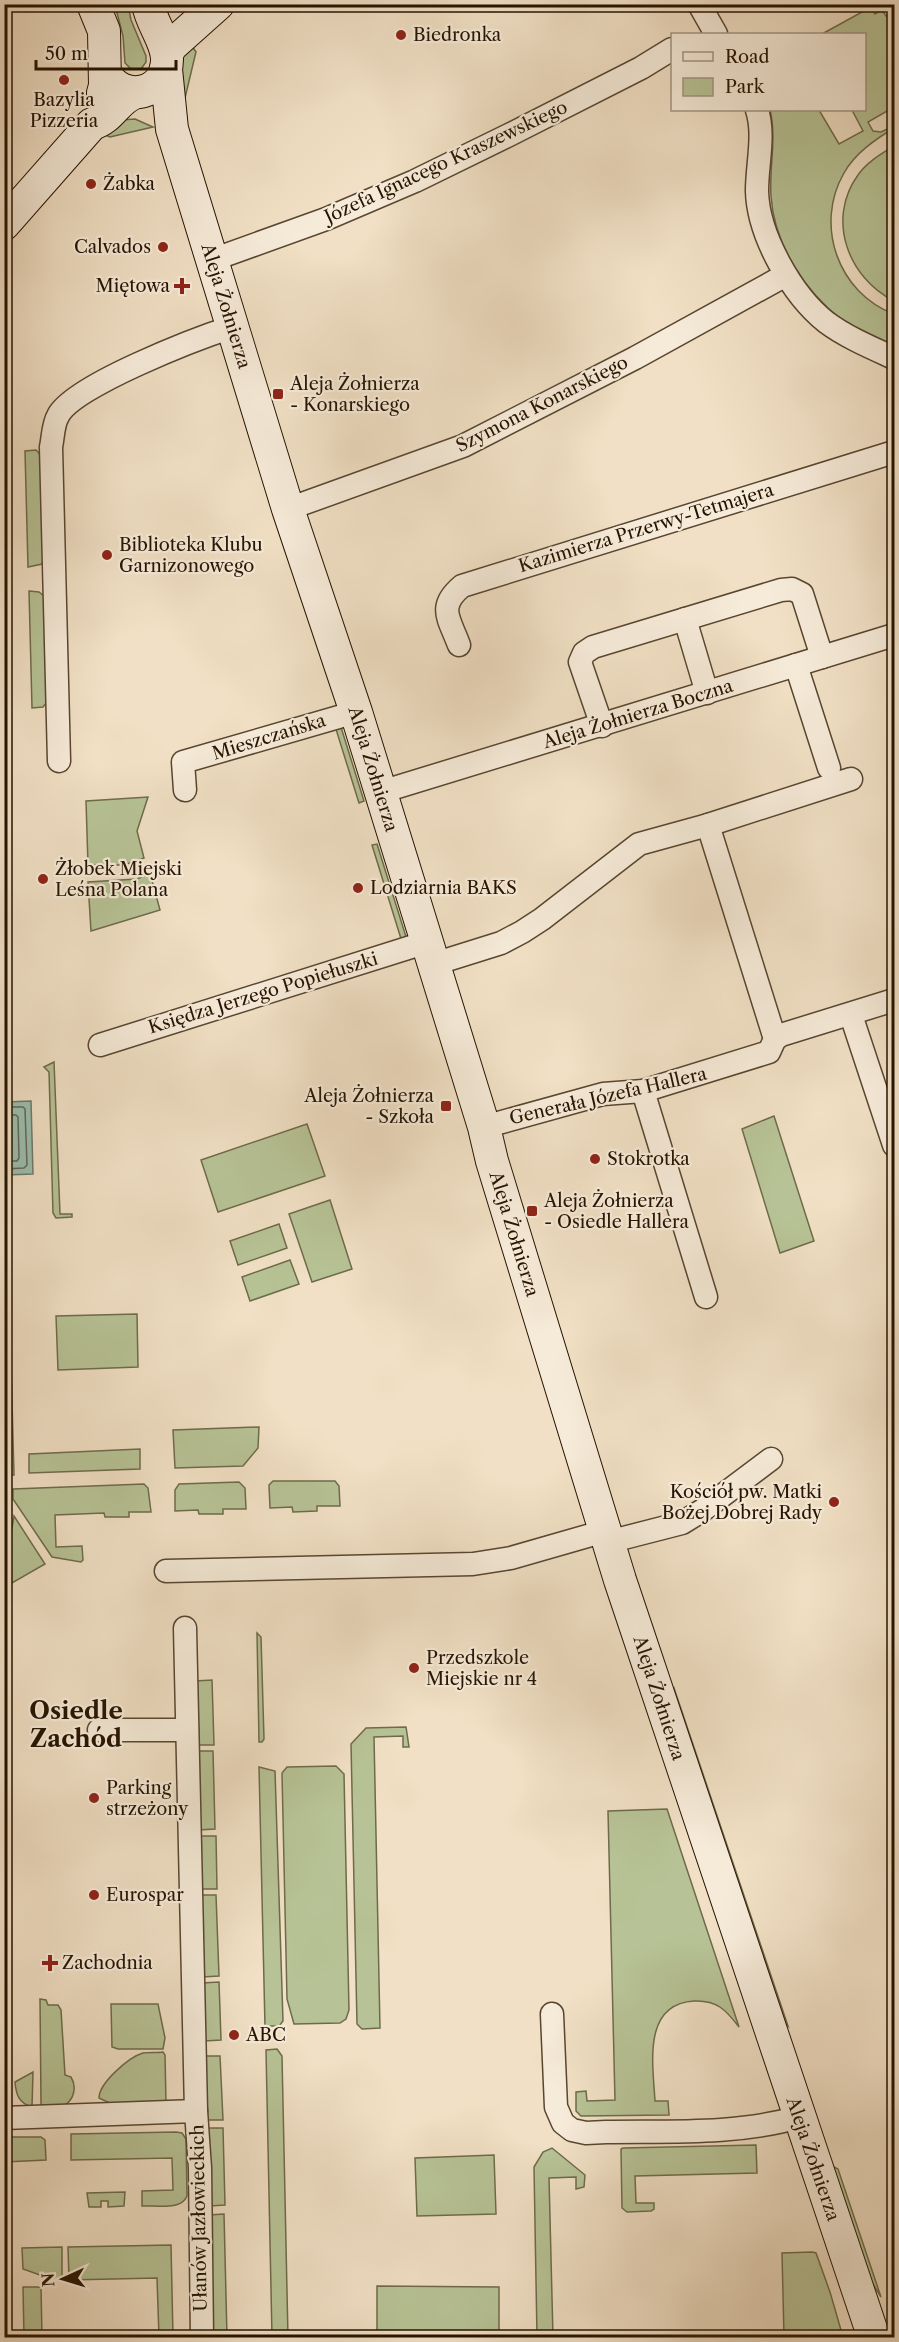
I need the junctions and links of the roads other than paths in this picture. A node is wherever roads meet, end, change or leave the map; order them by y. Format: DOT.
graph roads {
  1 [pos="93,4"];
  2 [pos="148,4"];
  3 [pos="218,4"];
  4 [pos="699,4"];
  5 [pos="708,32"];
  6 [pos="671,50"];
  7 [pos="166,62"];
  8 [pos="105,73"];
  9 [pos="120,105"];
  10 [pos="757,111"];
  11 [pos="169,124"];
  12 [pos="4,224"];
  13 [pos="212,260"];
  14 [pos="784,276"];
  15 [pos="232,327"];
  16 [pos="894,358"];
  17 [pos="894,452"];
  18 [pos="288,509"];
  19 [pos="685,619"];
  20 [pos="894,635"];
  21 [pos="459,645"];
  22 [pos="822,657"];
  23 [pos="796,664"];
  24 [pos="707,693"];
  25 [pos="356,712"];
  26 [pos="602,726"];
  27 [pos="59,761"];
  28 [pos="829,768"];
  29 [pos="851,779"];
  30 [pos="185,790"];
  31 [pos="381,792"];
  32 [pos="708,825"];
  33 [pos="430,953"];
  34 [pos="894,1000"];
  35 [pos="851,1015"];
  36 [pos="774,1039"];
  37 [pos="100,1045"];
  38 [pos="643,1091"];
  39 [pos="484,1127"];
  40 [pos="894,1145"];
  41 [pos="706,1297"];
  42 [pos="771,1459"];
  43 [pos="606,1537"];
  44 [pos="166,1571"];
  45 [pos="185,1628"];
  46 [pos="99,1730"];
  47 [pos="187,1730"];
  48 [pos="552,2014"];
  49 [pos="196,2111"];
  50 [pos="799,2117"];
  51 [pos="4,2118"];
  52 [pos="202,2337"];
  53 [pos="874,2337"];
  1 -- 8 [label="street"];
  2 -- 7 [label="street, Aleja Żołnierza"];
  3 -- 7 [label="street"];
  4 -- 5 [label="street"];
  6 -- 13 [label="street, Józefa Ignacego Kraszewskiego"];
  7 -- 9 [label="street"];
  7 -- 11 [label="street, Aleja Żołnierza"];
  8 -- 9 [label="street"];
  8 -- 9 [label="street"];
  9 -- 11 [label="street"];
  9 -- 12 [label="street"];
  10 -- 14 [label="street"];
  11 -- 13 [label="street, Aleja Żołnierza"];
  13 -- 15 [label="street, Aleja Żołnierza"];
  14 -- 16 [label="street"];
  14 -- 18 [label="street, Szymona Konarskiego"];
  15 -- 18 [label="street, Aleja Żołnierza"];
  15 -- 27 [label="street"];
  17 -- 21 [label="street, Kazimierza Przerwy-Tetmajera"];
  18 -- 25 [label="street, Aleja Żołnierza"];
  19 -- 22 [label="street"];
  19 -- 24 [label="street"];
  19 -- 26 [label="street"];
  20 -- 22 [label="street, Aleja Żołnierza Boczna"];
  22 -- 23 [label="street, Aleja Żołnierza Boczna"];
  23 -- 24 [label="street, Aleja Żołnierza Boczna"];
  23 -- 28 [label="street"];
  24 -- 26 [label="street, Aleja Żołnierza Boczna"];
  25 -- 30 [label="street, Mieszczańska"];
  25 -- 31 [label="street, Aleja Żołnierza"];
  26 -- 31 [label="street, Aleja Żołnierza Boczna"];
  29 -- 32 [label="street, Księdza Jerzego Popiełuszki"];
  31 -- 33 [label="street, Aleja Żołnierza"];
  32 -- 33 [label="street, Księdza Jerzego Popiełuszki"];
  32 -- 36 [label="street"];
  33 -- 37 [label="street, Księdza Jerzego Popiełuszki"];
  33 -- 39 [label="street, Aleja Żołnierza"];
  34 -- 35 [label="street, Generała Józefa Hallera"];
  35 -- 36 [label="street, Generała Józefa Hallera"];
  35 -- 40 [label="street"];
  36 -- 38 [label="street, Generała Józefa Hallera"];
  38 -- 39 [label="street, Generała Józefa Hallera"];
  38 -- 41 [label="street"];
  39 -- 43 [label="street, Aleja Żołnierza"];
  42 -- 43 [label="street"];
  43 -- 44 [label="street"];
  43 -- 50 [label="street, Aleja Żołnierza"];
  45 -- 47 [label="street"];
  46 -- 47 [label="street"];
  47 -- 49 [label="street"];
  48 -- 50 [label="street"];
  49 -- 51 [label="street, Ułanów Jazłowieckich"];
  49 -- 52 [label="street, Ułanów Jazłowieckich"];
  50 -- 53 [label="street, Aleja Żołnierza"];
}
